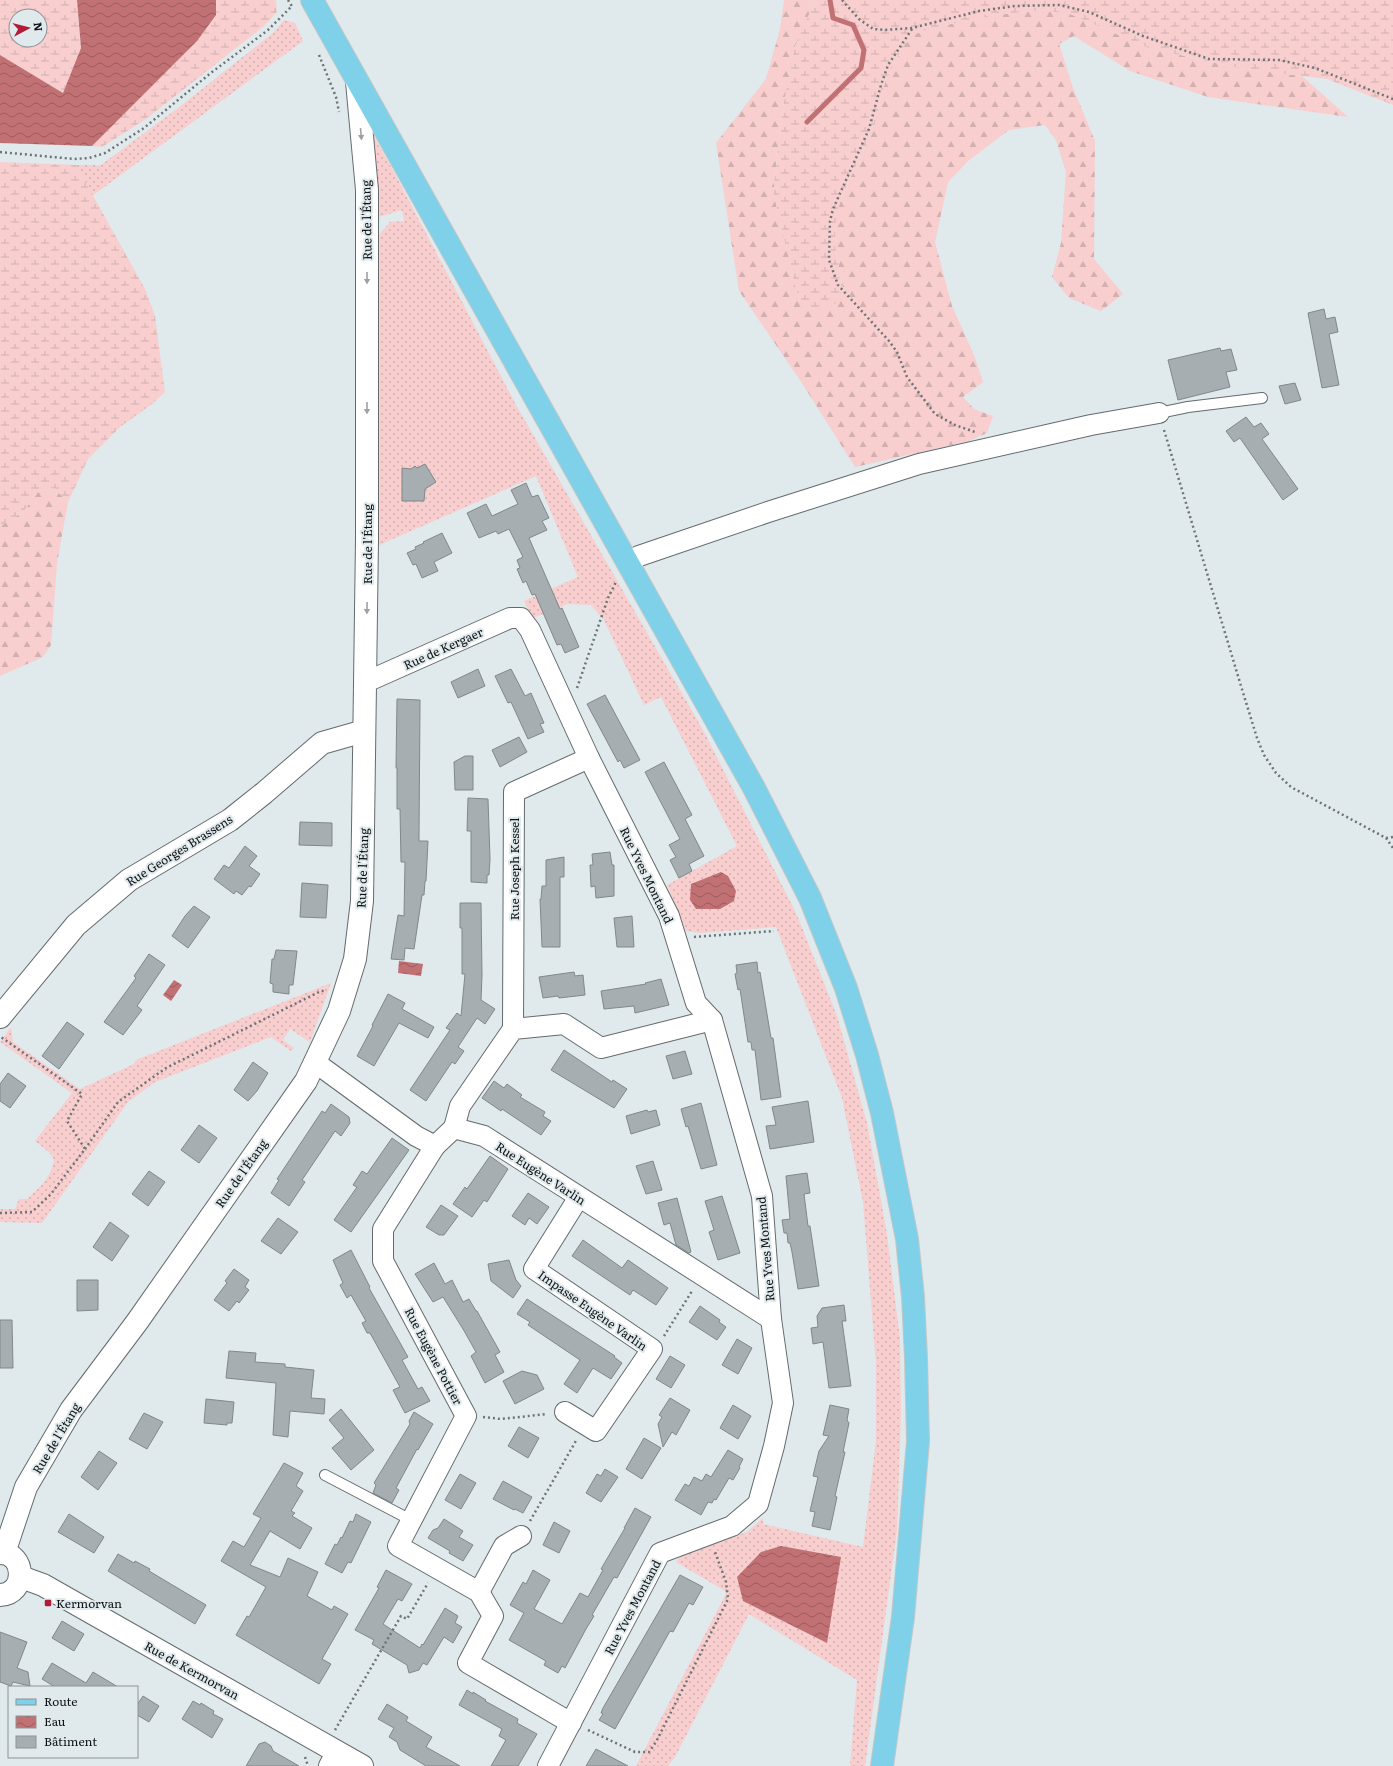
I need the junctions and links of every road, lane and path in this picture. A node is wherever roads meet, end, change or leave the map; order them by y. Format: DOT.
graph roads {
  1 [pos="288,0"];
  2 [pos="842,0"];
  3 [pos="302,3"];
  4 [pos="912,28"];
  5 [pos="357,82"];
  6 [pos="1393,99"];
  7 [pos="0,152"];
  8 [pos="1262,398"];
  9 [pos="1159,413"];
  10 [pos="981,434"];
  11 [pos="627,563"];
  12 [pos="521,618"];
  13 [pos="366,682"];
  14 [pos="568,713"];
  15 [pos="364,730"];
  16 [pos="589,758"];
  17 [pos="1393,837"];
  18 [pos="1386,838"];
  19 [pos="1393,848"];
  20 [pos="774,931"];
  21 [pos="676,938"];
  22 [pos="345,992"];
  23 [pos="4,1005"];
  24 [pos="712,1020"];
  25 [pos="513,1029"];
  26 [pos="0,1036"];
  27 [pos="316,1063"];
  28 [pos="454,1128"];
  29 [pos="435,1146"];
  30 [pos="85,1149"];
  31 [pos="579,1197"];
  32 [pos="0,1213"];
  33 [pos="701,1276"];
  34 [pos="770,1319"];
  35 [pos="652,1350"];
  36 [pos="565,1412"];
  37 [pos="466,1416"];
  38 [pos="585,1425"];
  39 [pos="325,1475"];
  40 [pos="411,1520"];
  41 [pos="709,1535"];
  42 [pos="521,1536"];
  43 [pos="2,1553"];
  44 [pos="437,1568"];
  45 [pos="21,1577"];
  46 [pos="479,1592"];
  47 [pos="0,1595"];
  48 [pos="571,1723"];
  49 [pos="296,1728"];
  50 [pos="332,1752"];
  51 [pos="308,1766"];
  52 [pos="362,1766"];
  53 [pos="548,1766"];
  54 [pos="882,1766"];
  1 -- 3 [label="path"];
  2 -- 4 [label="path"];
  3 -- 5 [label="main road"];
  3 -- 7 [label="path"];
  4 -- 6 [label="path"];
  4 -- 10 [label="path"];
  5 -- 11 [label="main road"];
  5 -- 13 [label="street, Rue de l'Étang, one-way"];
  8 -- 9 [label="lane"];
  9 -- 11 [label="street"];
  9 -- 18 [label="path"];
  11 -- 14 [label="path"];
  11 -- 54 [label="main road"];
  12 -- 13 [label="street, Rue de Kergaer"];
  12 -- 14 [label="street, Rue Yves Montand"];
  13 -- 15 [label="street, Rue de l'Étang"];
  14 -- 16 [label="street, Rue Yves Montand"];
  15 -- 22 [label="street, Rue de l'Étang"];
  15 -- 23 [label="street, Rue Georges Brassens"];
  16 -- 21 [label="street, Rue Yves Montand"];
  16 -- 25 [label="street, Rue Joseph Kessel"];
  17 -- 18 [label="path"];
  18 -- 19 [label="path"];
  20 -- 21 [label="path"];
  21 -- 24 [label="street, Rue Yves Montand"];
  22 -- 27 [label="street, Rue de l'Étang"];
  22 -- 30 [label="path"];
  24 -- 25 [label="street"];
  24 -- 34 [label="street, Rue Yves Montand"];
  25 -- 28 [label="street"];
  26 -- 30 [label="path"];
  27 -- 29 [label="street"];
  27 -- 43 [label="street, Rue de l'Étang"];
  28 -- 29 [label="street"];
  28 -- 31 [label="street, Rue Eugène Varlin"];
  29 -- 37 [label="street, Rue Eugène Pottier"];
  30 -- 32 [label="path"];
  31 -- 33 [label="street, Rue Eugène Varlin"];
  31 -- 35 [label="street, Impasse Eugène Varlin"];
  33 -- 34 [label="street, Rue Eugène Varlin"];
  33 -- 35 [label="path"];
  34 -- 41 [label="street, Rue Yves Montand"];
  35 -- 38 [label="street, Impasse Eugène Varlin"];
  36 -- 37 [label="path"];
  36 -- 38 [label="street"];
  37 -- 40 [label="street, Rue Eugène Pottier"];
  38 -- 42 [label="path"];
  39 -- 40 [label="lane"];
  40 -- 44 [label="street, Rue Eugène Pottier"];
  41 -- 48 [label="street, Rue Yves Montand"];
  41 -- 48 [label="path"];
  42 -- 46 [label="street"];
  43 -- 45 [label="street"];
  44 -- 46 [label="street, Rue Eugène Pottier"];
  44 -- 50 [label="path"];
  45 -- 47 [label="street"];
  45 -- 49 [label="street, Rue de Kermorvan"];
  46 -- 48 [label="street, Rue Eugène Pottier"];
  48 -- 53 [label="street, Rue Yves Montand"];
  49 -- 50 [label="street, Rue de Kermorvan"];
  49 -- 51 [label="path"];
  50 -- 52 [label="street, Rue de Kermorvan"];
}
